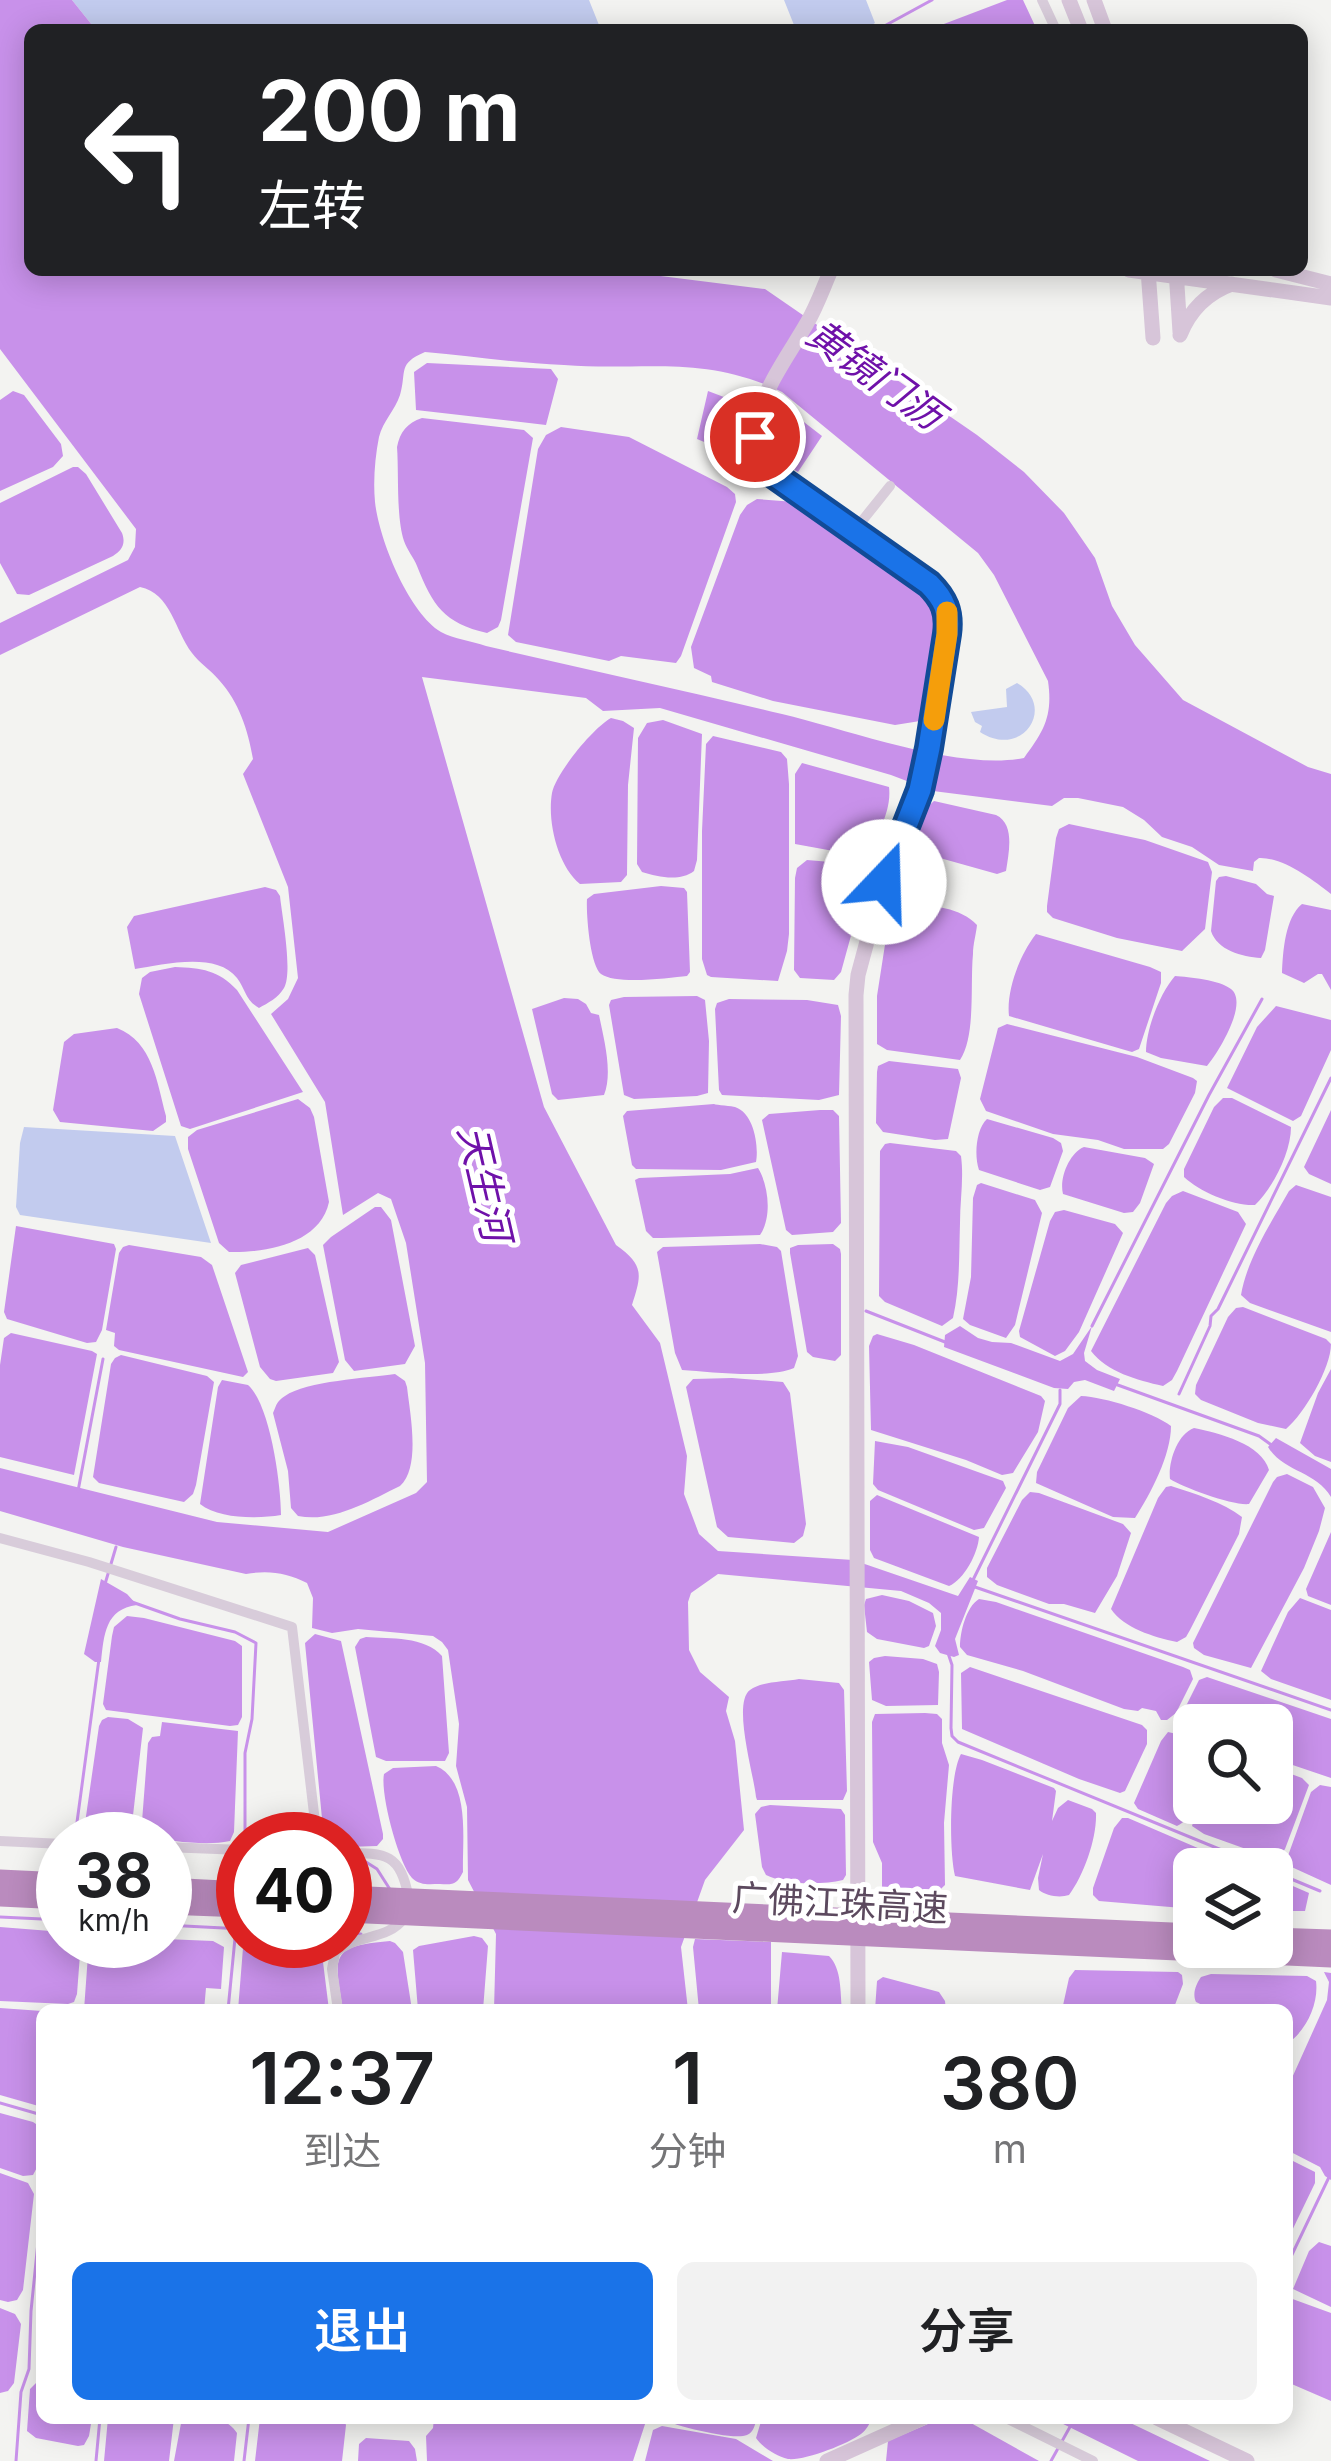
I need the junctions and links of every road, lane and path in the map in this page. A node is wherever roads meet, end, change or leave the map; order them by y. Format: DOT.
graph roads {
  1 [pos="828,276"];
  2 [pos="1148,276"];
  3 [pos="1176,276"];
  4 [pos="1193,276"];
  5 [pos="1300,276"];
  6 [pos="1237,284"];
  7 [pos="1331,284"];
  8 [pos="1331,298"];
  9 [pos="1153,338"];
  10 [pos="890,486"];
  11 [pos="854,531"];
  12 [pos="0,1538"];
  13 [pos="314,1812"];
  14 [pos="0,1841"];
  15 [pos="36,1843"];
  16 [pos="372,1853"];
  17 [pos="0,1880"];
  18 [pos="36,1882"];
  19 [pos="0,1896"];
  20 [pos="36,1898"];
  21 [pos="372,1905"];
  22 [pos="955,1933"];
  23 [pos="1173,1934"];
  24 [pos="372,1937"];
  25 [pos="1293,1939"];
  26 [pos="1331,1940"];
  27 [pos="1331,1957"];
  28 [pos="332,1968"];
  29 [pos="337,2004"];
  30 [pos="858,2004"];
  31 [pos="909,2424"];
  32 [pos="1018,2424"];
  33 [pos="1170,2424"];
  34 [pos="827,2461"];
  35 [pos="1093,2461"];
  36 [pos="1247,2461"];
  1 -- 11 [label="street"];
  2 -- 9 [label="street"];
  3 -- 6 [label="street"];
  4 -- 6 [label="street"];
  5 -- 7 [label="street"];
  6 -- 8 [label="street"];
  10 -- 11 [label="street"];
  11 -- 30 [label="street"];
  12 -- 13 [label="street"];
  14 -- 15 [label="street"];
  16 -- 24 [label="street"];
  17 -- 18 [label="highway"];
  19 -- 20 [label="highway"];
  21 -- 22 [label="highway, 广佛江珠高速"];
  22 -- 23 [label="highway, 广佛江珠高速"];
  22 -- 27 [label="highway, 广佛江珠高速"];
  25 -- 26 [label="highway"];
  28 -- 29 [label="street"];
  31 -- 34 [label="street"];
  32 -- 35 [label="street"];
  33 -- 36 [label="street"];
}
